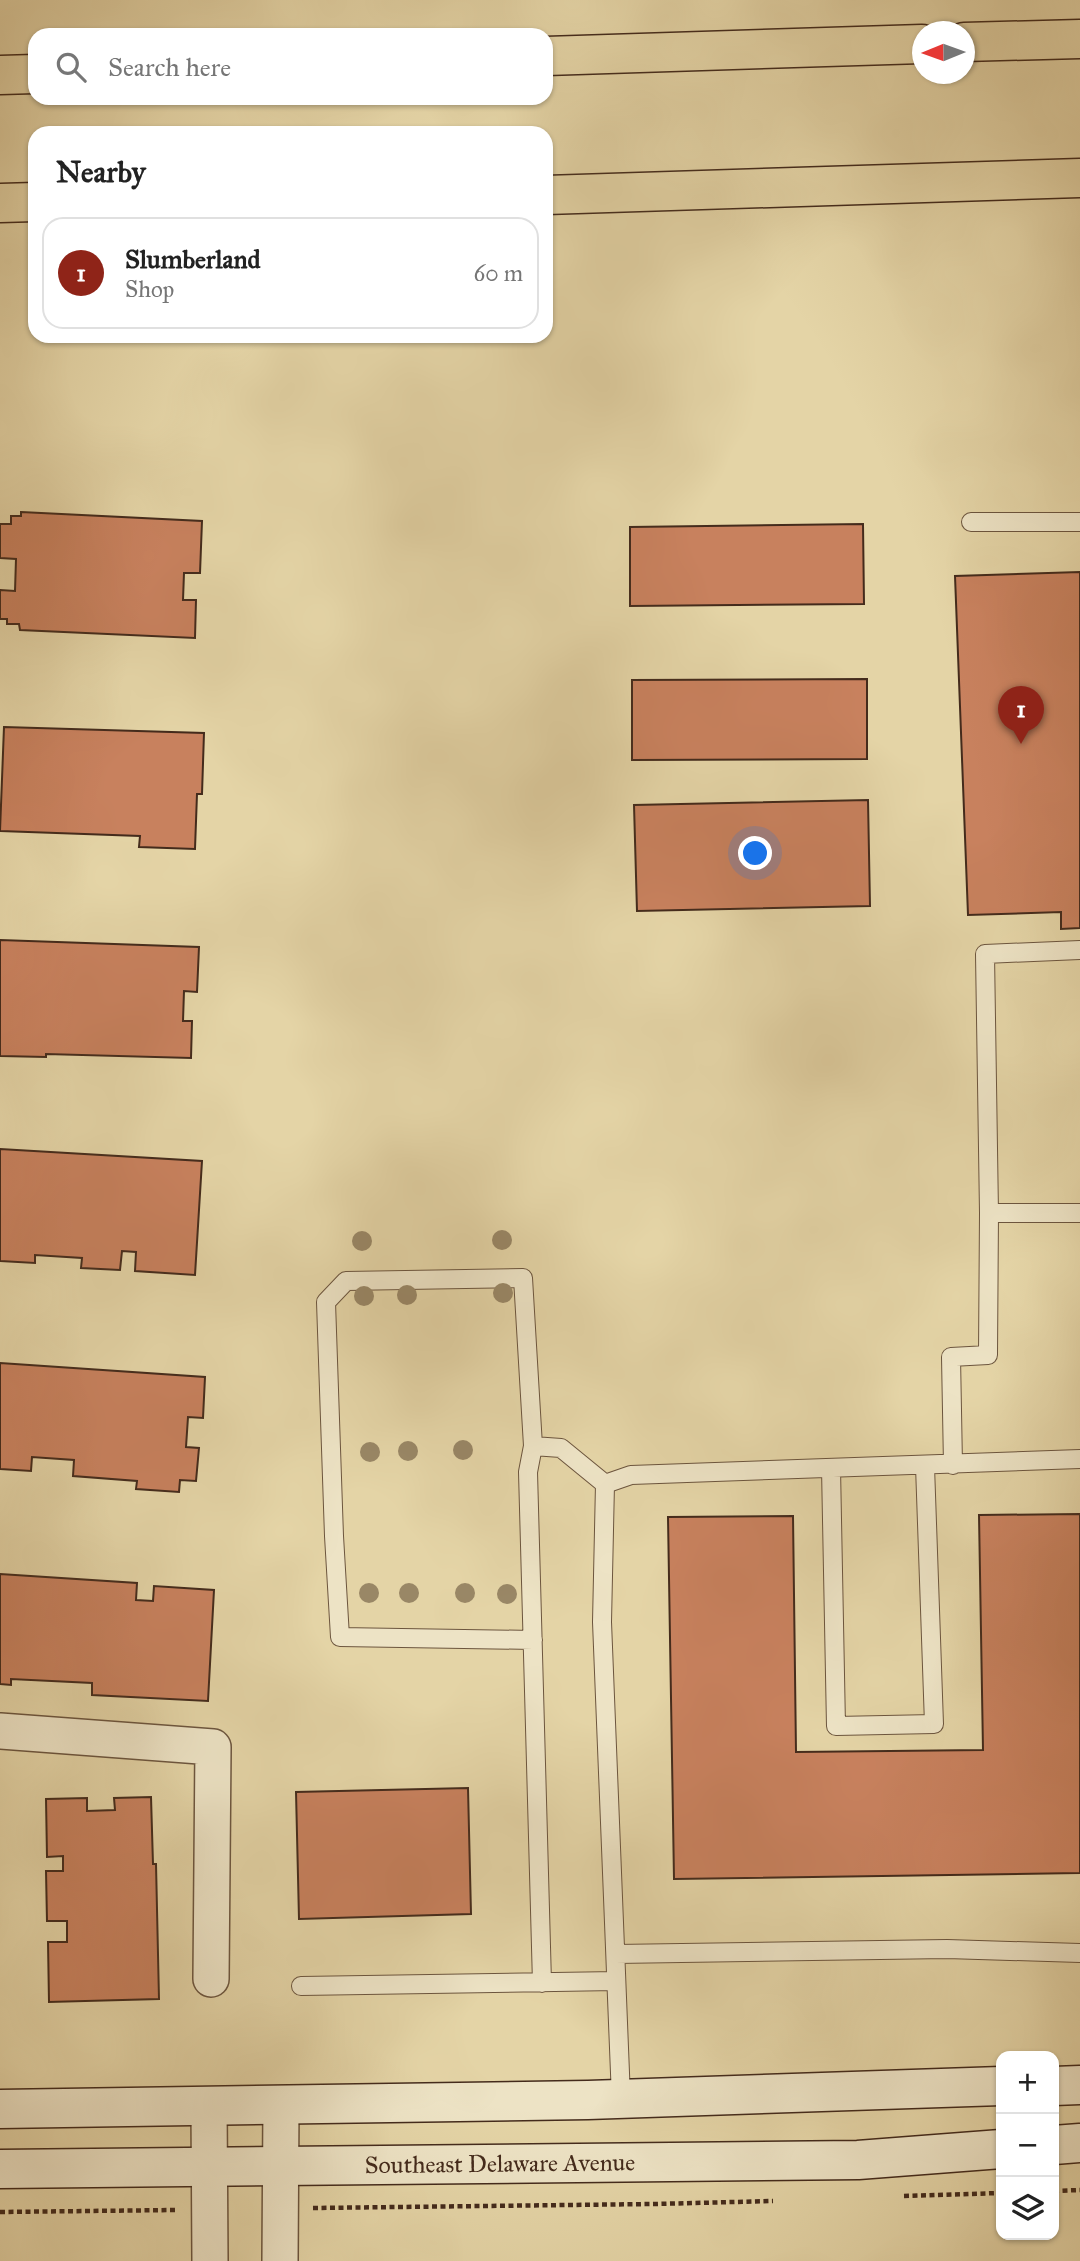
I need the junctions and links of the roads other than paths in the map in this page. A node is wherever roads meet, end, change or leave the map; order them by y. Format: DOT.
graph roads {
  1 [pos="1080,38"];
  2 [pos="975,42"];
  3 [pos="912,44"];
  4 [pos="553,57"];
  5 [pos="28,74"];
  6 [pos="0,75"];
  7 [pos="1080,177"];
  8 [pos="553,195"];
  9 [pos="28,202"];
  10 [pos="0,203"];
  11 [pos="971,522"];
  12 [pos="1080,522"];
  13 [pos="1080,950"];
  14 [pos="989,1213"];
  15 [pos="1080,1213"];
  16 [pos="533,1446"];
  17 [pos="1080,1458"];
  18 [pos="953,1465"];
  19 [pos="925,1466"];
  20 [pos="831,1468"];
  21 [pos="605,1484"];
  22 [pos="533,1640"];
  23 [pos="0,1731"];
  24 [pos="1080,1953"];
  25 [pos="616,1954"];
  26 [pos="211,1979"];
  27 [pos="616,1981"];
  28 [pos="542,1983"];
  29 [pos="301,1986"];
  30 [pos="1080,2085"];
  31 [pos="996,2086"];
  32 [pos="1059,2086"];
  33 [pos="621,2098"];
  34 [pos="281,2104"];
  35 [pos="209,2105"];
  36 [pos="0,2109"];
  37 [pos="1080,2143"];
  38 [pos="1059,2145"];
  39 [pos="996,2149"];
  40 [pos="280,2166"];
  41 [pos="208,2168"];
  42 [pos="0,2169"];
  43 [pos="211,2261"];
  44 [pos="279,2261"];
  1 -- 2 [label="highway"];
  3 -- 4 [label="highway"];
  5 -- 6 [label="highway"];
  7 -- 8 [label="highway"];
  9 -- 10 [label="highway"];
  11 -- 12 [label="lane"];
  13 -- 14 [label="lane"];
  14 -- 15 [label="lane"];
  14 -- 18 [label="lane"];
  16 -- 21 [label="lane"];
  16 -- 22 [label="lane"];
  16 -- 22 [label="lane"];
  17 -- 18 [label="lane"];
  18 -- 19 [label="lane"];
  19 -- 20 [label="lane"];
  19 -- 20 [label="lane"];
  20 -- 21 [label="lane"];
  21 -- 25 [label="lane"];
  22 -- 28 [label="lane"];
  23 -- 26 [label="street"];
  24 -- 25 [label="lane"];
  25 -- 27 [label="lane"];
  27 -- 28 [label="lane"];
  27 -- 33 [label="lane"];
  28 -- 29 [label="lane"];
  30 -- 32 [label="main road"];
  31 -- 33 [label="main road"];
  33 -- 34 [label="main road"];
  34 -- 35 [label="main road"];
  34 -- 40 [label="street"];
  35 -- 36 [label="main road"];
  35 -- 41 [label="street"];
  37 -- 38 [label="main road"];
  39 -- 40 [label="main road, Southeast Delaware Avenue"];
  40 -- 41 [label="main road, Southeast Delaware Avenue"];
  40 -- 44 [label="street"];
  41 -- 42 [label="main road, Southeast Delaware Avenue"];
  41 -- 43 [label="street"];
}
